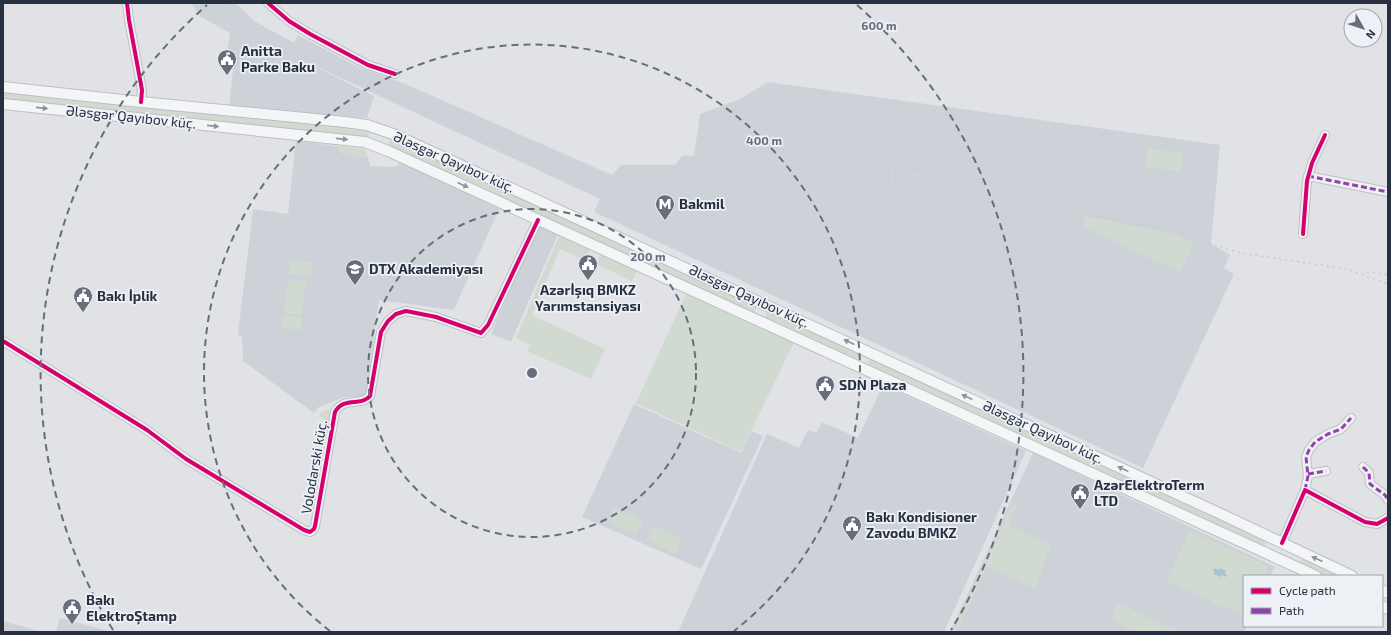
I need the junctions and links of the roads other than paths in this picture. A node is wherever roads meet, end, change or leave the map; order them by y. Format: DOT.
graph roads {
  1 [pos="127,3"];
  2 [pos="268,3"];
  3 [pos="395,74"];
  4 [pos="3,87"];
  5 [pos="142,102"];
  6 [pos="3,104"];
  7 [pos="367,125"];
  8 [pos="393,134"];
  9 [pos="1325,135"];
  10 [pos="364,142"];
  11 [pos="384,149"];
  12 [pos="1308,176"];
  13 [pos="1388,192"];
  14 [pos="538,220"];
  15 [pos="1304,234"];
  16 [pos="765,304"];
  17 [pos="758,320"];
  18 [pos="3,341"];
  19 [pos="866,351"];
  20 [pos="858,367"];
  21 [pos="1351,418"];
  22 [pos="1363,467"];
  23 [pos="1326,470"];
  24 [pos="1308,474"];
  25 [pos="1145,479"];
  26 [pos="1306,490"];
  27 [pos="1138,494"];
  28 [pos="1388,500"];
  29 [pos="1388,518"];
  30 [pos="1282,543"];
  31 [pos="1283,561"];
  32 [pos="1314,575"];
  33 [pos="1350,575"];
  1 -- 5 [label="street"];
  2 -- 3 [label="street"];
  4 -- 5 [label="main road, Ələsgər Qayıbov küç."];
  5 -- 7 [label="main road, Ələsgər Qayıbov küç."];
  6 -- 10 [label="main road, Ələsgər Qayıbov küç., one-way"];
  7 -- 8 [label="main road, Ələsgər Qayıbov küç."];
  7 -- 10 [label="main road"];
  8 -- 11 [label="main road"];
  8 -- 16 [label="main road, Ələsgər Qayıbov küç."];
  9 -- 12 [label="street"];
  10 -- 11 [label="main road, Ələsgər Qayıbov küç."];
  11 -- 14 [label="main road, Ələsgər Qayıbov küç., one-way"];
  12 -- 13 [label="street"];
  12 -- 15 [label="street"];
  14 -- 17 [label="main road, Ələsgər Qayıbov küç."];
  14 -- 18 [label="street, Volodarski küç."];
  16 -- 17 [label="main road"];
  19 -- 16 [label="main road, Ələsgər Qayıbov küç., one-way"];
  17 -- 20 [label="main road, Ələsgər Qayıbov küç."];
  19 -- 20 [label="main road"];
  25 -- 19 [label="main road, Ələsgər Qayıbov küç., one-way"];
  20 -- 27 [label="main road, Ələsgər Qayıbov küç."];
  21 -- 24 [label="street"];
  22 -- 28 [label="street"];
  23 -- 24 [label="street"];
  24 -- 26 [label="street"];
  25 -- 27 [label="main road"];
  25 -- 30 [label="main road, Ələsgər Qayıbov küç."];
  26 -- 29 [label="street"];
  26 -- 30 [label="street"];
  27 -- 31 [label="main road, Ələsgər Qayıbov küç."];
  30 -- 31 [label="main road"];
  33 -- 30 [label="main road, Ələsgər Qayıbov küç., one-way"];
  31 -- 32 [label="main road, Ələsgər Qayıbov küç."];
}
